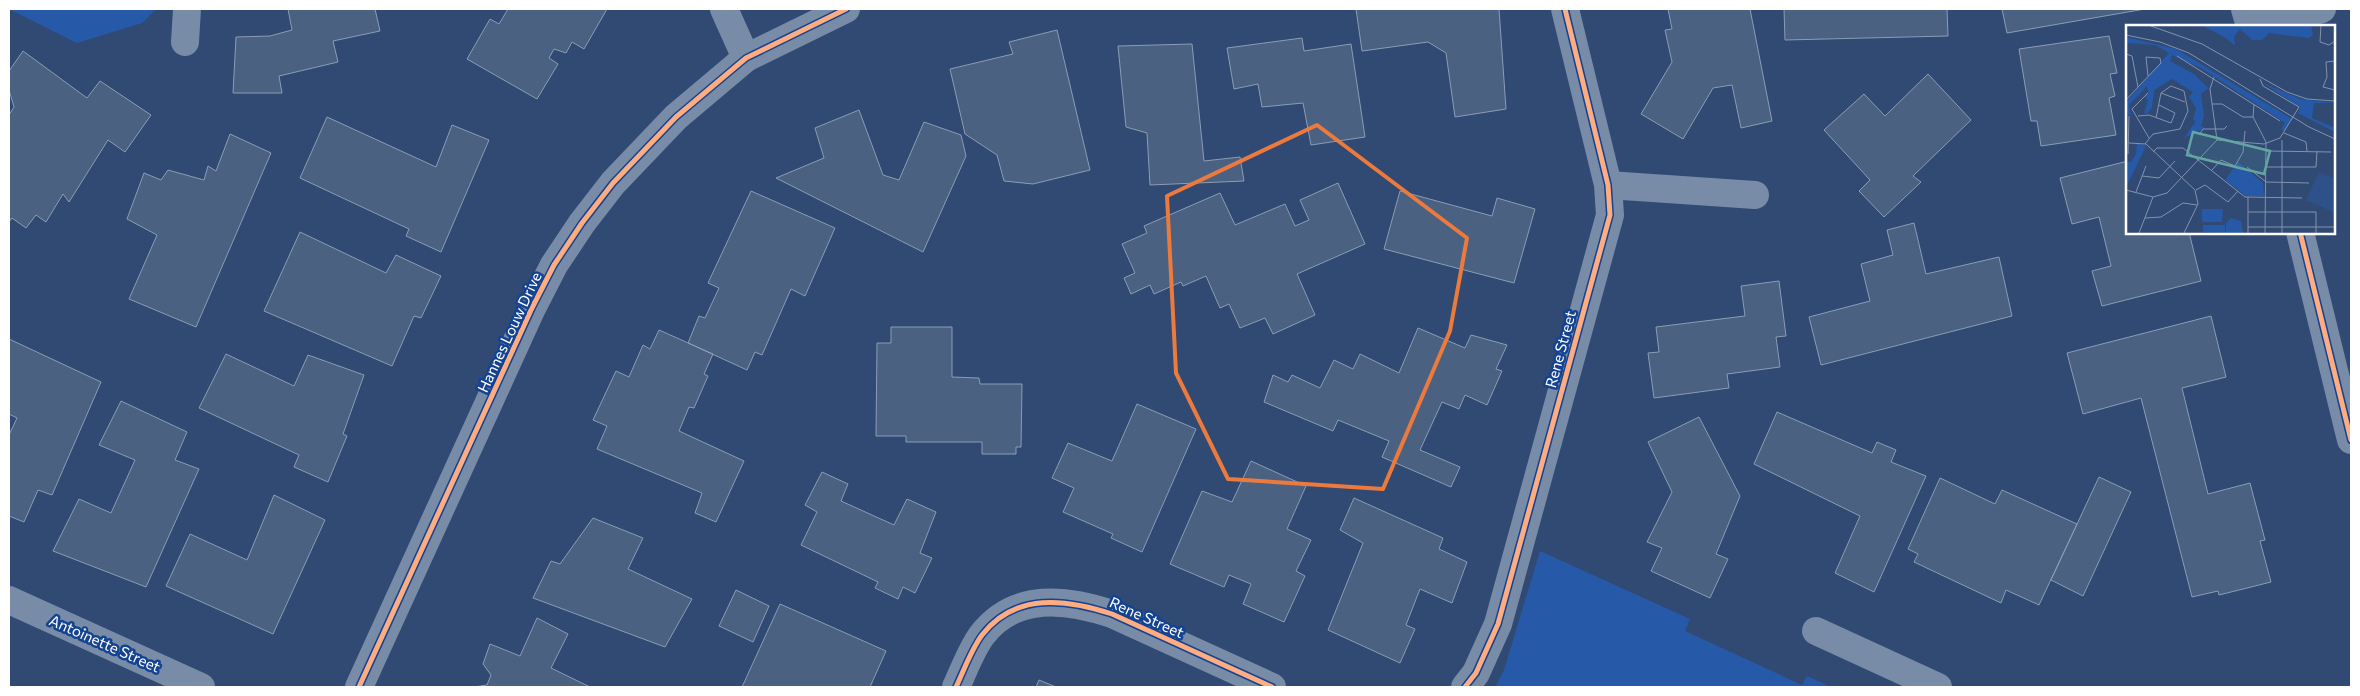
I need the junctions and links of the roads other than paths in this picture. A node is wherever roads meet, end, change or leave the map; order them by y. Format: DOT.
graph roads {
  1 [pos="187,9"];
  2 [pos="724,9"];
  3 [pos="846,9"];
  4 [pos="1565,9"];
  5 [pos="2245,9"];
  6 [pos="2322,9"];
  7 [pos="2250,25"];
  8 [pos="2254,25"];
  9 [pos="185,42"];
  10 [pos="746,58"];
  11 [pos="1608,185"];
  12 [pos="1755,195"];
  13 [pos="2300,234"];
  14 [pos="2351,440"];
  15 [pos="9,600"];
  16 [pos="1816,631"];
  17 [pos="201,687"];
  18 [pos="360,687"];
  19 [pos="956,687"];
  20 [pos="1272,687"];
  21 [pos="1465,687"];
  22 [pos="1938,687"];
  1 -- 9 [label="street"];
  2 -- 10 [label="street"];
  3 -- 10 [label="street, Hannes Louw Drive"];
  4 -- 11 [label="street, Rene Street"];
  5 -- 7 [label="street"];
  6 -- 8 [label="street"];
  10 -- 18 [label="street, Hannes Louw Drive"];
  11 -- 12 [label="street"];
  11 -- 21 [label="street, Rene Street"];
  13 -- 14 [label="street"];
  15 -- 17 [label="street, Antoinette Street"];
  16 -- 22 [label="street"];
  19 -- 20 [label="street, Rene Street"];
}
